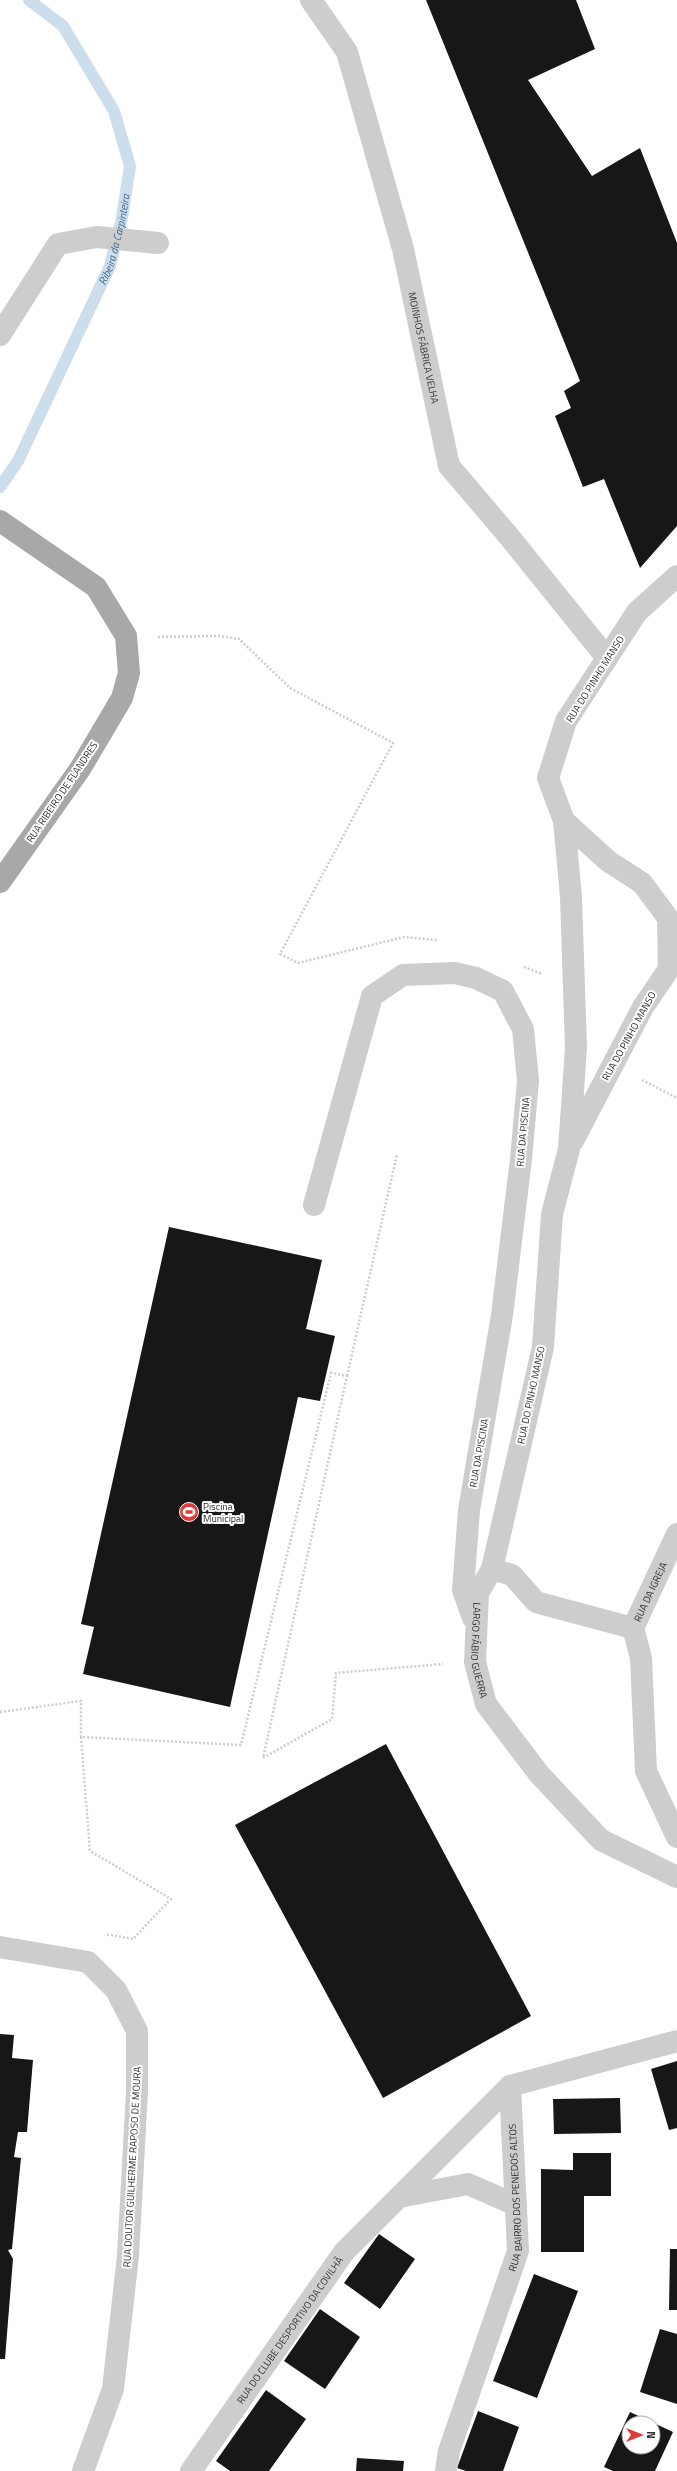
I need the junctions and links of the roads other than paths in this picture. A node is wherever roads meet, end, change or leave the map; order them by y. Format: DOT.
graph roads {
  1 [pos="311,0"];
  2 [pos="158,243"];
  3 [pos="0,335"];
  4 [pos="0,520"];
  5 [pos="677,576"];
  6 [pos="608,658"];
  7 [pos="564,821"];
  8 [pos="0,882"];
  9 [pos="569,1149"];
  10 [pos="314,1205"];
  11 [pos="677,1534"];
  12 [pos="492,1568"];
  13 [pos="633,1628"];
  14 [pos="477,1630"];
  15 [pos="677,1837"];
  16 [pos="677,1877"];
  17 [pos="0,1947"];
  18 [pos="677,2041"];
  19 [pos="510,2086"];
  20 [pos="399,2197"];
  21 [pos="516,2205"];
  22 [pos="83,2471"];
  23 [pos="191,2471"];
  24 [pos="446,2471"];
  1 -- 6 [label="street, MOINHOS FÁBRICA VELHA"];
  2 -- 3 [label="street"];
  4 -- 8 [label="main road, RUA RIBEIRO DE FLANDRES"];
  5 -- 6 [label="street, RUA DO PINHO MANSO"];
  6 -- 7 [label="street, RUA DO PINHO MANSO"];
  7 -- 9 [label="street, RUA DO PINHO MANSO"];
  7 -- 9 [label="street, RUA DO PINHO MANSO"];
  9 -- 12 [label="street, RUA DO PINHO MANSO"];
  10 -- 14 [label="street, RUA DA PISCINA"];
  11 -- 13 [label="street, RUA DA IGREJA"];
  12 -- 13 [label="street"];
  12 -- 14 [label="street, LARGO FÁBIO GUERRA"];
  13 -- 15 [label="street"];
  14 -- 16 [label="street, LARGO FÁBIO GUERRA"];
  17 -- 22 [label="street, RUA DOUTOR GUILHERME RAPOSO DE MOURA"];
  18 -- 19 [label="street"];
  19 -- 20 [label="street, RUA DO CLUBE DESPORTIVO DA COVILHÃ"];
  19 -- 21 [label="street, RUA BAIRRO DOS PENEDOS ALTOS"];
  20 -- 21 [label="street"];
  20 -- 23 [label="street, RUA DO CLUBE DESPORTIVO DA COVILHÃ"];
  21 -- 24 [label="street, RUA BAIRRO DOS PENEDOS ALTOS"];
}
